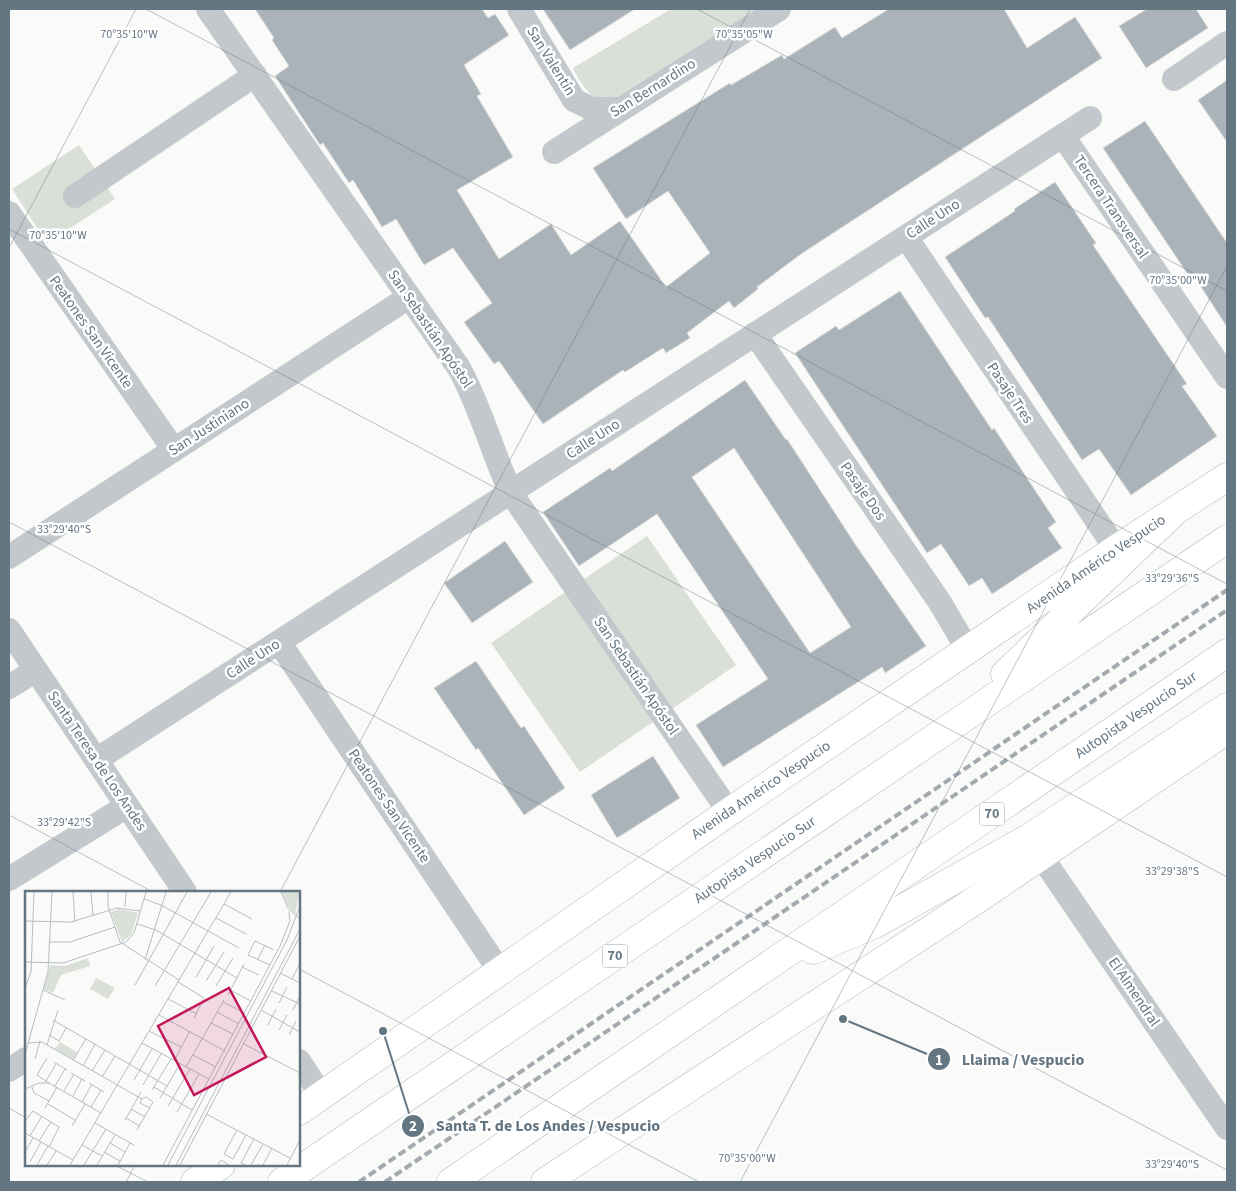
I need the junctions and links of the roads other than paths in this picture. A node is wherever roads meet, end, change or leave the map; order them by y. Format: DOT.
graph roads {
  1 [pos="208,9"];
  2 [pos="519,9"];
  3 [pos="779,9"];
  4 [pos="1227,42"];
  5 [pos="255,76"];
  6 [pos="1174,79"];
  7 [pos="618,109"];
  8 [pos="1090,118"];
  9 [pos="1063,136"];
  10 [pos="554,152"];
  11 [pos="74,196"];
  12 [pos="9,213"];
  13 [pos="906,237"];
  14 [pos="410,297"];
  15 [pos="755,334"];
  16 [pos="1227,377"];
  17 [pos="174,450"];
  18 [pos="1227,477"];
  19 [pos="510,493"];
  20 [pos="1175,511"];
  21 [pos="1227,539"];
  22 [pos="1116,549"];
  23 [pos="9,557"];
  24 [pos="9,630"];
  25 [pos="279,642"];
  26 [pos="968,650"];
  27 [pos="1227,654"];
  28 [pos="36,670"];
  29 [pos="9,687"];
  30 [pos="1227,707"];
  31 [pos="947,729"];
  32 [pos="1227,730"];
  33 [pos="96,760"];
  34 [pos="127,806"];
  35 [pos="729,812"];
  36 [pos="1041,856"];
  37 [pos="9,879"];
  38 [pos="184,891"];
  39 [pos="499,970"];
  40 [pos="756,974"];
  41 [pos="25,1060"];
  42 [pos="300,1063"];
  43 [pos="9,1070"];
  44 [pos="322,1096"];
  45 [pos="300,1110"];
  46 [pos="1227,1128"];
  47 [pos="219,1166"];
  48 [pos="195,1182"];
  49 [pos="282,1182"];
  50 [pos="450,1182"];
  51 [pos="545,1182"];
  1 -- 5 [label="street, San Sebastián Apóstol"];
  2 -- 7 [label="street, San Valentín"];
  3 -- 7 [label="street, San Bernardino"];
  4 -- 6 [label="street"];
  5 -- 11 [label="street"];
  5 -- 14 [label="street, San Sebastián Apóstol"];
  7 -- 10 [label="street, San Bernardino"];
  8 -- 9 [label="street, Calle Uno"];
  9 -- 13 [label="street, Calle Uno"];
  9 -- 16 [label="street, Tercera Transversal"];
  12 -- 17 [label="street, Peatones San Vicente"];
  13 -- 15 [label="street, Calle Uno"];
  13 -- 22 [label="street, Pasaje Tres"];
  14 -- 17 [label="street, San Justiniano"];
  14 -- 19 [label="street, San Sebastián Apóstol"];
  15 -- 19 [label="street, Calle Uno"];
  15 -- 26 [label="street, Pasaje Dos"];
  17 -- 23 [label="street, San Justiniano"];
  18 -- 20 [label="main road, Avenida Américo Vespucio"];
  19 -- 25 [label="street, Calle Uno"];
  19 -- 35 [label="street, San Sebastián Apóstol"];
  20 -- 22 [label="main road, Avenida Américo Vespucio"];
  20 -- 31 [label="main road"];
  21 -- 31 [label="main road, Autopista Vespucio Sur / 70"];
  22 -- 26 [label="main road, Avenida Américo Vespucio"];
  24 -- 28 [label="street, Santa Teresa de Los Andes"];
  25 -- 33 [label="street, Calle Uno"];
  25 -- 39 [label="street, Peatones San Vicente"];
  26 -- 35 [label="main road, Avenida Américo Vespucio"];
  27 -- 40 [label="main road, Autopista Vespucio Sur / 70"];
  28 -- 29 [label="street"];
  28 -- 33 [label="street, Santa Teresa de Los Andes"];
  30 -- 40 [label="main road"];
  31 -- 49 [label="main road, Autopista Vespucio Sur / 70"];
  32 -- 36 [label="main road"];
  33 -- 34 [label="street, Santa Teresa de Los Andes"];
  34 -- 37 [label="street"];
  34 -- 38 [label="street, Santa Teresa de Los Andes"];
  35 -- 39 [label="main road, Avenida Américo Vespucio"];
  36 -- 46 [label="street, El Almendral"];
  36 -- 51 [label="main road"];
  39 -- 44 [label="main road, Avenida Américo Vespucio"];
  40 -- 50 [label="main road, Autopista Vespucio Sur / 70"];
  41 -- 43 [label="street"];
  42 -- 44 [label="street"];
  44 -- 45 [label="main road, Avenida Américo Vespucio"];
  47 -- 48 [label="main road"];
}
